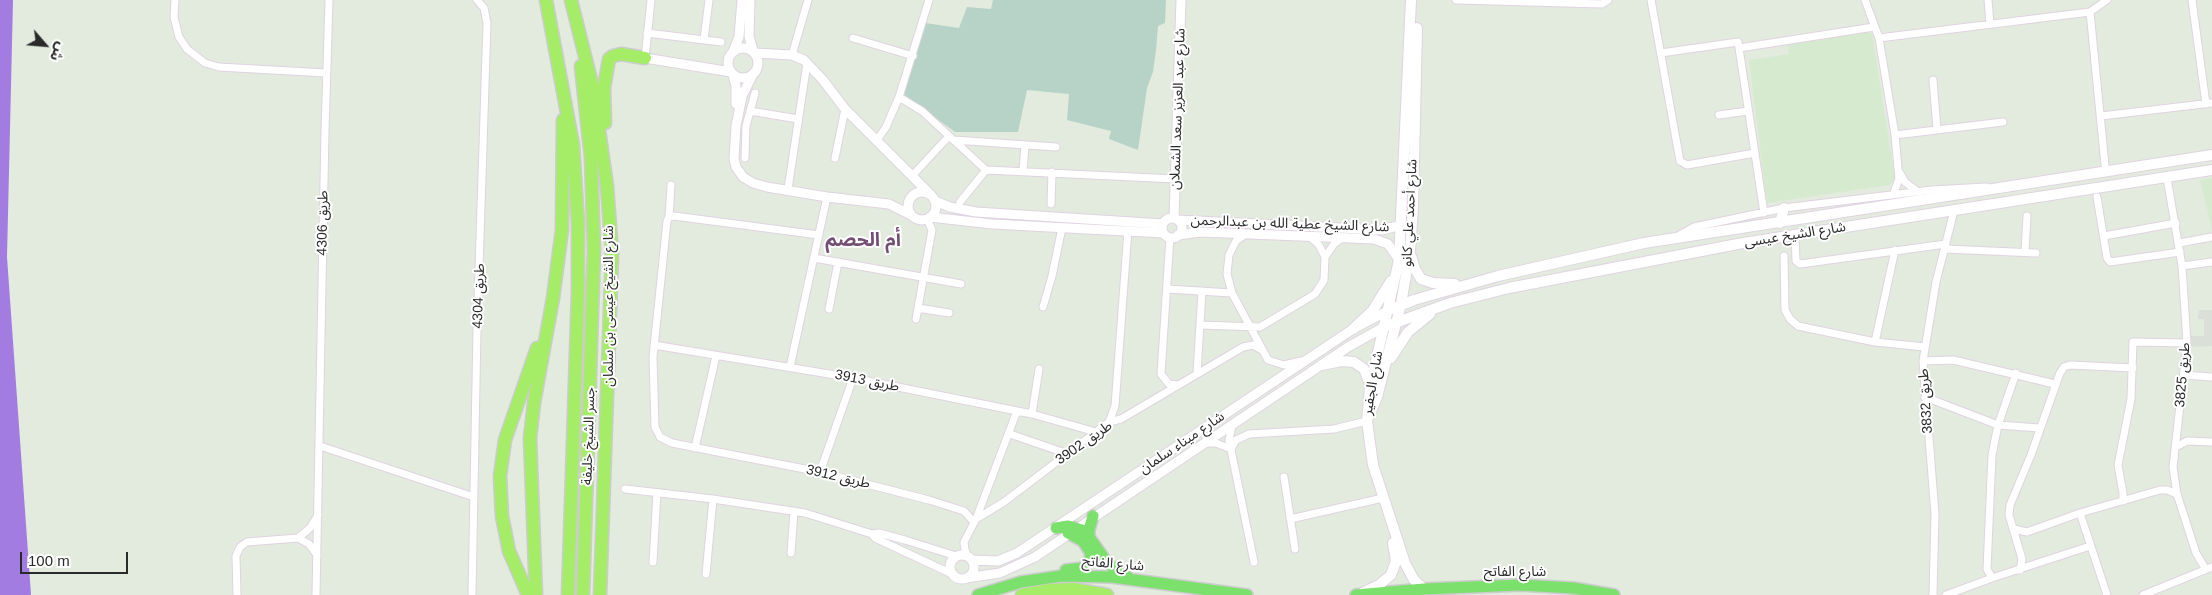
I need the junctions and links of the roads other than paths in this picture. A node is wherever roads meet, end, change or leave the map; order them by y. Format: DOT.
graph roads {
  1 [pos="175,0"];
  2 [pos="329,0"];
  3 [pos="477,0"];
  4 [pos="546,0"];
  5 [pos="571,0"];
  6 [pos="651,0"];
  7 [pos="709,0"];
  8 [pos="742,0"];
  9 [pos="750,0"];
  10 [pos="808,0"];
  11 [pos="930,0"];
  12 [pos="1181,0"];
  13 [pos="1411,0"];
  14 [pos="1417,0"];
  15 [pos="1456,0"];
  16 [pos="1608,0"];
  17 [pos="1651,0"];
  18 [pos="1865,0"];
  19 [pos="1988,0"];
  20 [pos="2107,0"];
  21 [pos="2192,0"];
  22 [pos="2090,12"];
  23 [pos="1990,24"];
  24 [pos="1874,27"];
  25 [pos="647,33"];
  26 [pos="580,38"];
  27 [pos="853,38"];
  28 [pos="1878,38"];
  29 [pos="704,39"];
  30 [pos="721,42"];
  31 [pos="1739,48"];
  32 [pos="753,52"];
  33 [pos="1661,53"];
  34 [pos="731,54"];
  35 [pos="788,55"];
  36 [pos="912,56"];
  37 [pos="644,58"];
  38 [pos="807,63"];
  39 [pos="704,67"];
  40 [pos="754,72"];
  41 [pos="326,73"];
  42 [pos="732,74"];
  43 [pos="1932,80"];
  44 [pos="563,88"];
  45 [pos="755,93"];
  46 [pos="900,97"];
  47 [pos="2209,104"];
  48 [pos="845,109"];
  49 [pos="750,110"];
  50 [pos="1748,112"];
  51 [pos="737,115"];
  52 [pos="1719,115"];
  53 [pos="2101,116"];
  54 [pos="798,119"];
  55 [pos="2004,122"];
  56 [pos="736,126"];
  57 [pos="746,126"];
  58 [pos="1937,129"];
  59 [pos="1895,135"];
  60 [pos="952,138"];
  61 [pos="877,140"];
  62 [pos="1025,145"];
  63 [pos="1056,147"];
  64 [pos="1755,153"];
  65 [pos="2212,155"];
  66 [pos="744,158"];
  67 [pos="835,158"];
  68 [pos="2105,165"];
  69 [pos="986,170"];
  70 [pos="2212,170"];
  71 [pos="1023,171"];
  72 [pos="1899,171"];
  73 [pos="1052,172"];
  74 [pos="911,174"];
  75 [pos="1409,174"];
  76 [pos="2167,178"];
  77 [pos="1175,179"];
  78 [pos="670,185"];
  79 [pos="607,186"];
  80 [pos="1994,189"];
  81 [pos="788,190"];
  82 [pos="1918,192"];
  83 [pos="1893,195"];
  84 [pos="911,196"];
  85 [pos="827,197"];
  86 [pos="2097,197"];
  87 [pos="933,198"];
  88 [pos="960,202"];
  89 [pos="889,204"];
  90 [pos="1050,204"];
  91 [pos="1784,208"];
  92 [pos="1954,211"];
  93 [pos="1764,213"];
  94 [pos="911,215"];
  95 [pos="2027,216"];
  96 [pos="669,217"];
  97 [pos="929,218"];
  98 [pos="1176,219"];
  99 [pos="1780,223"];
  100 [pos="2176,223"];
  101 [pos="1402,225"];
  102 [pos="1062,228"];
  103 [pos="1128,230"];
  104 [pos="1168,232"];
  105 [pos="1246,234"];
  106 [pos="819,235"];
  107 [pos="1309,236"];
  108 [pos="1795,236"];
  109 [pos="2104,236"];
  110 [pos="2212,237"];
  111 [pos="1342,238"];
  112 [pos="1672,240"];
  113 [pos="2179,243"];
  114 [pos="1946,246"];
  115 [pos="1895,250"];
  116 [pos="1410,252"];
  117 [pos="2025,252"];
  118 [pos="2180,252"];
  119 [pos="2036,253"];
  120 [pos="1784,256"];
  121 [pos="1325,257"];
  122 [pos="814,258"];
  123 [pos="838,262"];
  124 [pos="2212,262"];
  125 [pos="1399,264"];
  126 [pos="2182,266"];
  127 [pos="555,273"];
  128 [pos="924,277"];
  129 [pos="961,284"];
  130 [pos="1469,284"];
  131 [pos="1166,289"];
  132 [pos="1202,291"];
  133 [pos="1232,293"];
  134 [pos="1450,303"];
  135 [pos="1401,304"];
  136 [pos="1043,307"];
  137 [pos="918,308"];
  138 [pos="829,309"];
  139 [pos="1388,310"];
  140 [pos="949,313"];
  141 [pos="916,319"];
  142 [pos="1397,321"];
  143 [pos="1200,325"];
  144 [pos="1384,326"];
  145 [pos="1251,327"];
  146 [pos="1353,329"];
  147 [pos="1875,342"];
  148 [pos="2186,343"];
  149 [pos="654,345"];
  150 [pos="1925,347"];
  151 [pos="1260,349"];
  152 [pos="716,356"];
  153 [pos="1308,358"];
  154 [pos="1923,361"];
  155 [pos="1322,365"];
  156 [pos="790,367"];
  157 [pos="2133,368"];
  158 [pos="1039,369"];
  159 [pos="1383,372"];
  160 [pos="2016,373"];
  161 [pos="1197,374"];
  162 [pos="2184,375"];
  163 [pos="2212,377"];
  164 [pos="853,378"];
  165 [pos="2055,384"];
  166 [pos="1179,385"];
  167 [pos="1370,387"];
  168 [pos="1925,397"];
  169 [pos="1017,411"];
  170 [pos="1032,414"];
  171 [pos="1367,421"];
  172 [pos="1109,422"];
  173 [pos="1232,426"];
  174 [pos="1998,426"];
  175 [pos="2039,428"];
  176 [pos="1096,432"];
  177 [pos="1010,434"];
  178 [pos="2212,442"];
  179 [pos="1208,443"];
  180 [pos="320,446"];
  181 [pos="695,448"];
  182 [pos="2176,448"];
  183 [pos="1231,449"];
  184 [pos="1068,454"];
  185 [pos="820,472"];
  186 [pos="1284,477"];
  187 [pos="625,489"];
  188 [pos="657,493"];
  189 [pos="2177,494"];
  190 [pos="474,497"];
  191 [pos="1383,498"];
  192 [pos="713,499"];
  193 [pos="2122,502"];
  194 [pos="794,511"];
  195 [pos="2080,513"];
  196 [pos="318,515"];
  197 [pos="1093,516"];
  198 [pos="1290,519"];
  199 [pos="975,520"];
  200 [pos="1056,528"];
  201 [pos="2012,529"];
  202 [pos="1073,530"];
  203 [pos="872,534"];
  204 [pos="1089,537"];
  205 [pos="298,538"];
  206 [pos="905,540"];
  207 [pos="2090,546"];
  208 [pos="901,549"];
  209 [pos="1295,549"];
  210 [pos="791,552"];
  211 [pos="602,555"];
  212 [pos="317,556"];
  213 [pos="956,556"];
  214 [pos="970,558"];
  215 [pos="653,562"];
  216 [pos="1254,562"];
  217 [pos="2208,567"];
  218 [pos="2020,570"];
  219 [pos="706,574"];
  220 [pos="952,574"];
  221 [pos="966,578"];
  222 [pos="1045,578"];
  223 [pos="1992,578"];
  224 [pos="1137,581"];
  225 [pos="1424,589"];
  226 [pos="236,595"];
  227 [pos="316,595"];
  228 [pos="472,595"];
  229 [pos="528,595"];
  230 [pos="536,595"];
  231 [pos="568,595"];
  232 [pos="583,595"];
  233 [pos="600,595"];
  234 [pos="607,595"];
  235 [pos="978,595"];
  236 [pos="1022,595"];
  237 [pos="1107,595"];
  238 [pos="1247,595"];
  239 [pos="1357,595"];
  240 [pos="1614,595"];
  241 [pos="1934,595"];
  242 [pos="1946,595"];
  243 [pos="2107,595"];
  244 [pos="2142,595"];
  1 -- 41 [label="street"];
  2 -- 41 [label="street, طريق 4306"];
  3 -- 190 [label="street, طريق 4304"];
  4 -- 44 [label="highway"];
  5 -- 26 [label="highway, شارع الشيخ عيسى بن سلمان"];
  6 -- 25 [label="street"];
  7 -- 29 [label="street"];
  8 -- 34 [label="street"];
  9 -- 32 [label="street"];
  10 -- 35 [label="street"];
  11 -- 36 [label="street"];
  12 -- 77 [label="street, شارع عبد العزيز سعد الشملان"];
  13 -- 75 [label="main road, شارع أحمد علي كانو"];
  14 -- 75 [label="main road, شارع أحمد علي كانو"];
  15 -- 16 [label="street"];
  17 -- 33 [label="street"];
  18 -- 24 [label="street"];
  19 -- 23 [label="street"];
  20 -- 22 [label="street"];
  21 -- 47 [label="street"];
  22 -- 23 [label="street"];
  22 -- 53 [label="street"];
  23 -- 28 [label="street"];
  24 -- 28 [label="street"];
  24 -- 31 [label="street"];
  25 -- 29 [label="street"];
  25 -- 37 [label="street"];
  26 -- 79 [label="highway, شارع الشيخ عيسى بن سلمان"];
  26 -- 232 [label="highway, جسر الشيخ خليفة"];
  27 -- 36 [label="street"];
  28 -- 59 [label="street"];
  29 -- 30 [label="street"];
  31 -- 33 [label="street"];
  31 -- 50 [label="street"];
  32 -- 34 [label="street"];
  32 -- 35 [label="street, شارع الشيخ عطية الله بن عبدالرحمن"];
  32 -- 40 [label="street"];
  33 -- 64 [label="street"];
  34 -- 39 [label="street"];
  34 -- 42 [label="street"];
  35 -- 38 [label="street, شارع الشيخ عطية الله بن عبدالرحمن"];
  35 -- 40 [label="street"];
  36 -- 46 [label="street"];
  37 -- 39 [label="street"];
  37 -- 79 [label="highway"];
  38 -- 48 [label="street, شارع الشيخ عطية الله بن عبدالرحمن"];
  38 -- 54 [label="street"];
  39 -- 42 [label="street"];
  40 -- 42 [label="street"];
  40 -- 51 [label="street"];
  41 -- 180 [label="street, طريق 4306"];
  42 -- 51 [label="street"];
  43 -- 58 [label="street"];
  44 -- 127 [label="highway"];
  44 -- 231 [label="highway, جسر الشيخ خليفة"];
  45 -- 49 [label="street"];
  46 -- 60 [label="street"];
  46 -- 61 [label="street"];
  47 -- 53 [label="street"];
  48 -- 61 [label="street, شارع الشيخ عطية الله بن عبدالرحمن"];
  48 -- 67 [label="street"];
  49 -- 54 [label="street"];
  49 -- 57 [label="street"];
  50 -- 52 [label="street"];
  50 -- 64 [label="street"];
  51 -- 56 [label="street"];
  53 -- 68 [label="street"];
  54 -- 81 [label="street"];
  55 -- 58 [label="street"];
  56 -- 57 [label="street"];
  56 -- 81 [label="street"];
  57 -- 66 [label="street"];
  58 -- 59 [label="street"];
  59 -- 72 [label="street"];
  60 -- 62 [label="street"];
  60 -- 69 [label="street"];
  60 -- 74 [label="street"];
  61 -- 74 [label="street, شارع الشيخ عطية الله بن عبدالرحمن"];
  62 -- 63 [label="street"];
  62 -- 71 [label="street"];
  64 -- 93 [label="street"];
  65 -- 80 [label="main road, شارع الشيخ عيسى"];
  69 -- 71 [label="street"];
  69 -- 88 [label="street"];
  70 -- 76 [label="main road, شارع الشيخ عيسى"];
  71 -- 73 [label="street"];
  72 -- 82 [label="street"];
  72 -- 83 [label="street"];
  73 -- 77 [label="street"];
  73 -- 90 [label="street"];
  74 -- 84 [label="street"];
  74 -- 87 [label="street, شارع الشيخ عطية الله بن عبدالرحمن"];
  75 -- 101 [label="main road, شارع أحمد علي كانو"];
  75 -- 116 [label="main road, شارع أحمد علي كانو"];
  76 -- 92 [label="main road, شارع الشيخ عيسى"];
  76 -- 100 [label="street, طريق 3825"];
  77 -- 98 [label="street, شارع عبد العزيز سعد الشملان"];
  78 -- 96 [label="street, طريق 3912"];
  79 -- 211 [label="highway, شارع الشيخ عيسى بن سلمان"];
  80 -- 82 [label="street"];
  80 -- 99 [label="main road, شارع الشيخ عيسى"];
  81 -- 85 [label="street"];
  82 -- 83 [label="street"];
  83 -- 91 [label="street"];
  84 -- 87 [label="street"];
  84 -- 89 [label="street"];
  84 -- 94 [label="street"];
  85 -- 89 [label="street"];
  85 -- 106 [label="street"];
  86 -- 109 [label="street"];
  87 -- 97 [label="street"];
  87 -- 104 [label="street, شارع الشيخ عطية الله بن عبدالرحمن"];
  89 -- 94 [label="street"];
  91 -- 93 [label="street"];
  91 -- 99 [label="main road"];
  92 -- 108 [label="main road, شارع الشيخ عيسى"];
  92 -- 114 [label="street, طريق 3832"];
  93 -- 112 [label="street"];
  94 -- 97 [label="street"];
  95 -- 117 [label="street"];
  96 -- 106 [label="street"];
  96 -- 149 [label="street, طريق 3912"];
  97 -- 102 [label="street, شارع الشيخ عطية الله بن عبدالرحمن"];
  97 -- 128 [label="street"];
  98 -- 101 [label="street, شارع الشيخ عطية الله بن عبدالرحمن"];
  98 -- 104 [label="street"];
  98 -- 104 [label="street, شارع عبد العزيز سعد الشملان"];
  99 -- 112 [label="main road, شارع الشيخ عيسى"];
  100 -- 109 [label="street"];
  100 -- 113 [label="street, طريق 3825"];
  101 -- 125 [label="main road, شارع أحمد علي كانو"];
  102 -- 103 [label="street, شارع الشيخ عطية الله بن عبدالرحمن"];
  102 -- 136 [label="street"];
  103 -- 104 [label="street, شارع الشيخ عطية الله بن عبدالرحمن"];
  103 -- 172 [label="street"];
  104 -- 105 [label="street, شارع الشيخ عطية الله بن عبدالرحمن"];
  104 -- 131 [label="street"];
  105 -- 107 [label="street, شارع الشيخ عطية الله بن عبدالرحمن"];
  105 -- 133 [label="street"];
  106 -- 122 [label="street"];
  107 -- 111 [label="street, شارع الشيخ عطية الله بن عبدالرحمن"];
  107 -- 121 [label="street"];
  108 -- 115 [label="street"];
  108 -- 134 [label="main road, شارع الشيخ عيسى"];
  109 -- 118 [label="street"];
  110 -- 113 [label="street"];
  111 -- 121 [label="street"];
  111 -- 125 [label="street, شارع الشيخ عطية الله بن عبدالرحمن"];
  112 -- 130 [label="main road, شارع الشيخ عيسى"];
  113 -- 118 [label="street, طريق 3825"];
  114 -- 115 [label="street"];
  114 -- 117 [label="street"];
  114 -- 150 [label="street, طريق 3832"];
  115 -- 147 [label="street"];
  116 -- 130 [label="main road"];
  116 -- 135 [label="main road, شارع أحمد علي كانو"];
  117 -- 119 [label="street"];
  118 -- 126 [label="street, طريق 3825"];
  120 -- 147 [label="street"];
  121 -- 145 [label="street"];
  122 -- 123 [label="street"];
  122 -- 156 [label="street"];
  123 -- 128 [label="street"];
  123 -- 138 [label="street"];
  124 -- 126 [label="street"];
  125 -- 139 [label="main road, شارع أحمد علي كانو"];
  125 -- 146 [label="main road"];
  126 -- 148 [label="street, طريق 3825"];
  127 -- 229 [label="highway"];
  127 -- 230 [label="highway"];
  128 -- 129 [label="street"];
  128 -- 137 [label="street"];
  130 -- 135 [label="main road, شارع الشيخ عيسى"];
  131 -- 132 [label="street"];
  131 -- 166 [label="street"];
  132 -- 133 [label="street"];
  132 -- 143 [label="street"];
  133 -- 145 [label="street"];
  134 -- 142 [label="main road, شارع الشيخ عيسى"];
  134 -- 159 [label="main road"];
  135 -- 139 [label="main road, شارع الشيخ عيسى"];
  135 -- 142 [label="main road, شارع أحمد علي كانو"];
  137 -- 140 [label="street"];
  137 -- 141 [label="street"];
  139 -- 144 [label="main road, شارع أحمد علي كانو"];
  139 -- 146 [label="street, شارع ميناء سلمان"];
  142 -- 144 [label="main road, شارع الشيخ عيسى"];
  142 -- 159 [label="main road, شارع أحمد علي كانو"];
  143 -- 145 [label="street"];
  143 -- 161 [label="street"];
  144 -- 155 [label="street, شارع ميناء سلمان"];
  144 -- 167 [label="main road, شارع الجفير"];
  145 -- 151 [label="street"];
  146 -- 153 [label="street, شارع ميناء سلمان"];
  147 -- 150 [label="street"];
  148 -- 157 [label="street"];
  148 -- 162 [label="street, طريق 3825"];
  149 -- 152 [label="street, طريق 3913"];
  149 -- 181 [label="street, طريق 3912"];
  150 -- 154 [label="street, طريق 3832"];
  151 -- 153 [label="street"];
  151 -- 161 [label="street, طريق 3902"];
  152 -- 156 [label="street, طريق 3913"];
  152 -- 181 [label="street"];
  153 -- 200 [label="street, شارع ميناء سلمان"];
  154 -- 160 [label="street"];
  154 -- 168 [label="street, طريق 3832"];
  155 -- 167 [label="main road"];
  155 -- 173 [label="street, شارع ميناء سلمان"];
  156 -- 164 [label="street, طريق 3913"];
  157 -- 165 [label="street"];
  157 -- 193 [label="street"];
  158 -- 170 [label="street"];
  159 -- 171 [label="main road, شارع أحمد علي كانو"];
  160 -- 165 [label="street"];
  160 -- 174 [label="street"];
  161 -- 166 [label="street, طريق 3902"];
  162 -- 163 [label="street"];
  162 -- 182 [label="street, طريق 3825"];
  164 -- 169 [label="street, طريق 3913"];
  164 -- 185 [label="street"];
  165 -- 175 [label="street"];
  166 -- 172 [label="street, طريق 3902"];
  167 -- 171 [label="main road, شارع الجفير"];
  168 -- 174 [label="street"];
  168 -- 241 [label="street, طريق 3832"];
  169 -- 170 [label="street, طريق 3913"];
  169 -- 177 [label="street"];
  170 -- 176 [label="street, طريق 3913"];
  171 -- 183 [label="street"];
  171 -- 191 [label="main road, شارع الجفير"];
  172 -- 176 [label="street, طريق 3902"];
  173 -- 179 [label="street, شارع ميناء سلمان"];
  173 -- 183 [label="street"];
  174 -- 175 [label="street"];
  174 -- 223 [label="street"];
  175 -- 201 [label="street"];
  176 -- 184 [label="street, طريق 3902"];
  177 -- 184 [label="street"];
  177 -- 199 [label="street"];
  178 -- 182 [label="street"];
  179 -- 183 [label="street"];
  179 -- 197 [label="street, شارع ميناء سلمان"];
  180 -- 190 [label="street"];
  180 -- 196 [label="street, طريق 4306"];
  181 -- 185 [label="street, طريق 3912"];
  182 -- 189 [label="street, طريق 3825"];
  183 -- 216 [label="street"];
  184 -- 199 [label="street, طريق 3902"];
  185 -- 199 [label="street, طريق 3912"];
  186 -- 198 [label="street"];
  187 -- 188 [label="street"];
  188 -- 192 [label="street"];
  188 -- 215 [label="street"];
  189 -- 193 [label="street"];
  189 -- 217 [label="street, طريق 3825"];
  190 -- 228 [label="street, طريق 4304"];
  191 -- 198 [label="street"];
  191 -- 225 [label="main road, شارع الجفير"];
  191 -- 239 [label="main road, شارع الجفير"];
  192 -- 194 [label="street"];
  192 -- 219 [label="street"];
  193 -- 195 [label="street"];
  194 -- 203 [label="street"];
  194 -- 210 [label="street"];
  195 -- 201 [label="street"];
  195 -- 207 [label="street"];
  196 -- 205 [label="street"];
  196 -- 212 [label="street, طريق 4306"];
  197 -- 202 [label="street, شارع ميناء سلمان"];
  197 -- 204 [label="main road"];
  198 -- 209 [label="street"];
  199 -- 214 [label="street"];
  200 -- 202 [label="main road"];
  200 -- 214 [label="street, شارع ميناء سلمان"];
  201 -- 218 [label="street"];
  202 -- 204 [label="main road"];
  202 -- 221 [label="street, شارع ميناء سلمان"];
  202 -- 222 [label="main road"];
  203 -- 206 [label="street"];
  203 -- 208 [label="street"];
  204 -- 224 [label="main road"];
  205 -- 212 [label="street"];
  205 -- 226 [label="street"];
  206 -- 208 [label="street"];
  206 -- 213 [label="street"];
  207 -- 218 [label="street"];
  207 -- 243 [label="street"];
  208 -- 220 [label="street"];
  211 -- 233 [label="highway"];
  211 -- 234 [label="highway"];
  212 -- 227 [label="street, طريق 4306"];
  213 -- 214 [label="street"];
  213 -- 220 [label="street"];
  214 -- 221 [label="street"];
  217 -- 244 [label="street"];
  218 -- 223 [label="street"];
  220 -- 221 [label="street"];
  222 -- 224 [label="main road, شارع الفاتح"];
  222 -- 235 [label="main road, شارع الفاتح"];
  223 -- 242 [label="street"];
  224 -- 238 [label="main road, شارع الفاتح"];
  225 -- 239 [label="main road, شارع الفاتح"];
  225 -- 240 [label="main road, شارع الفاتح"];
  236 -- 237 [label="highway"];
}
